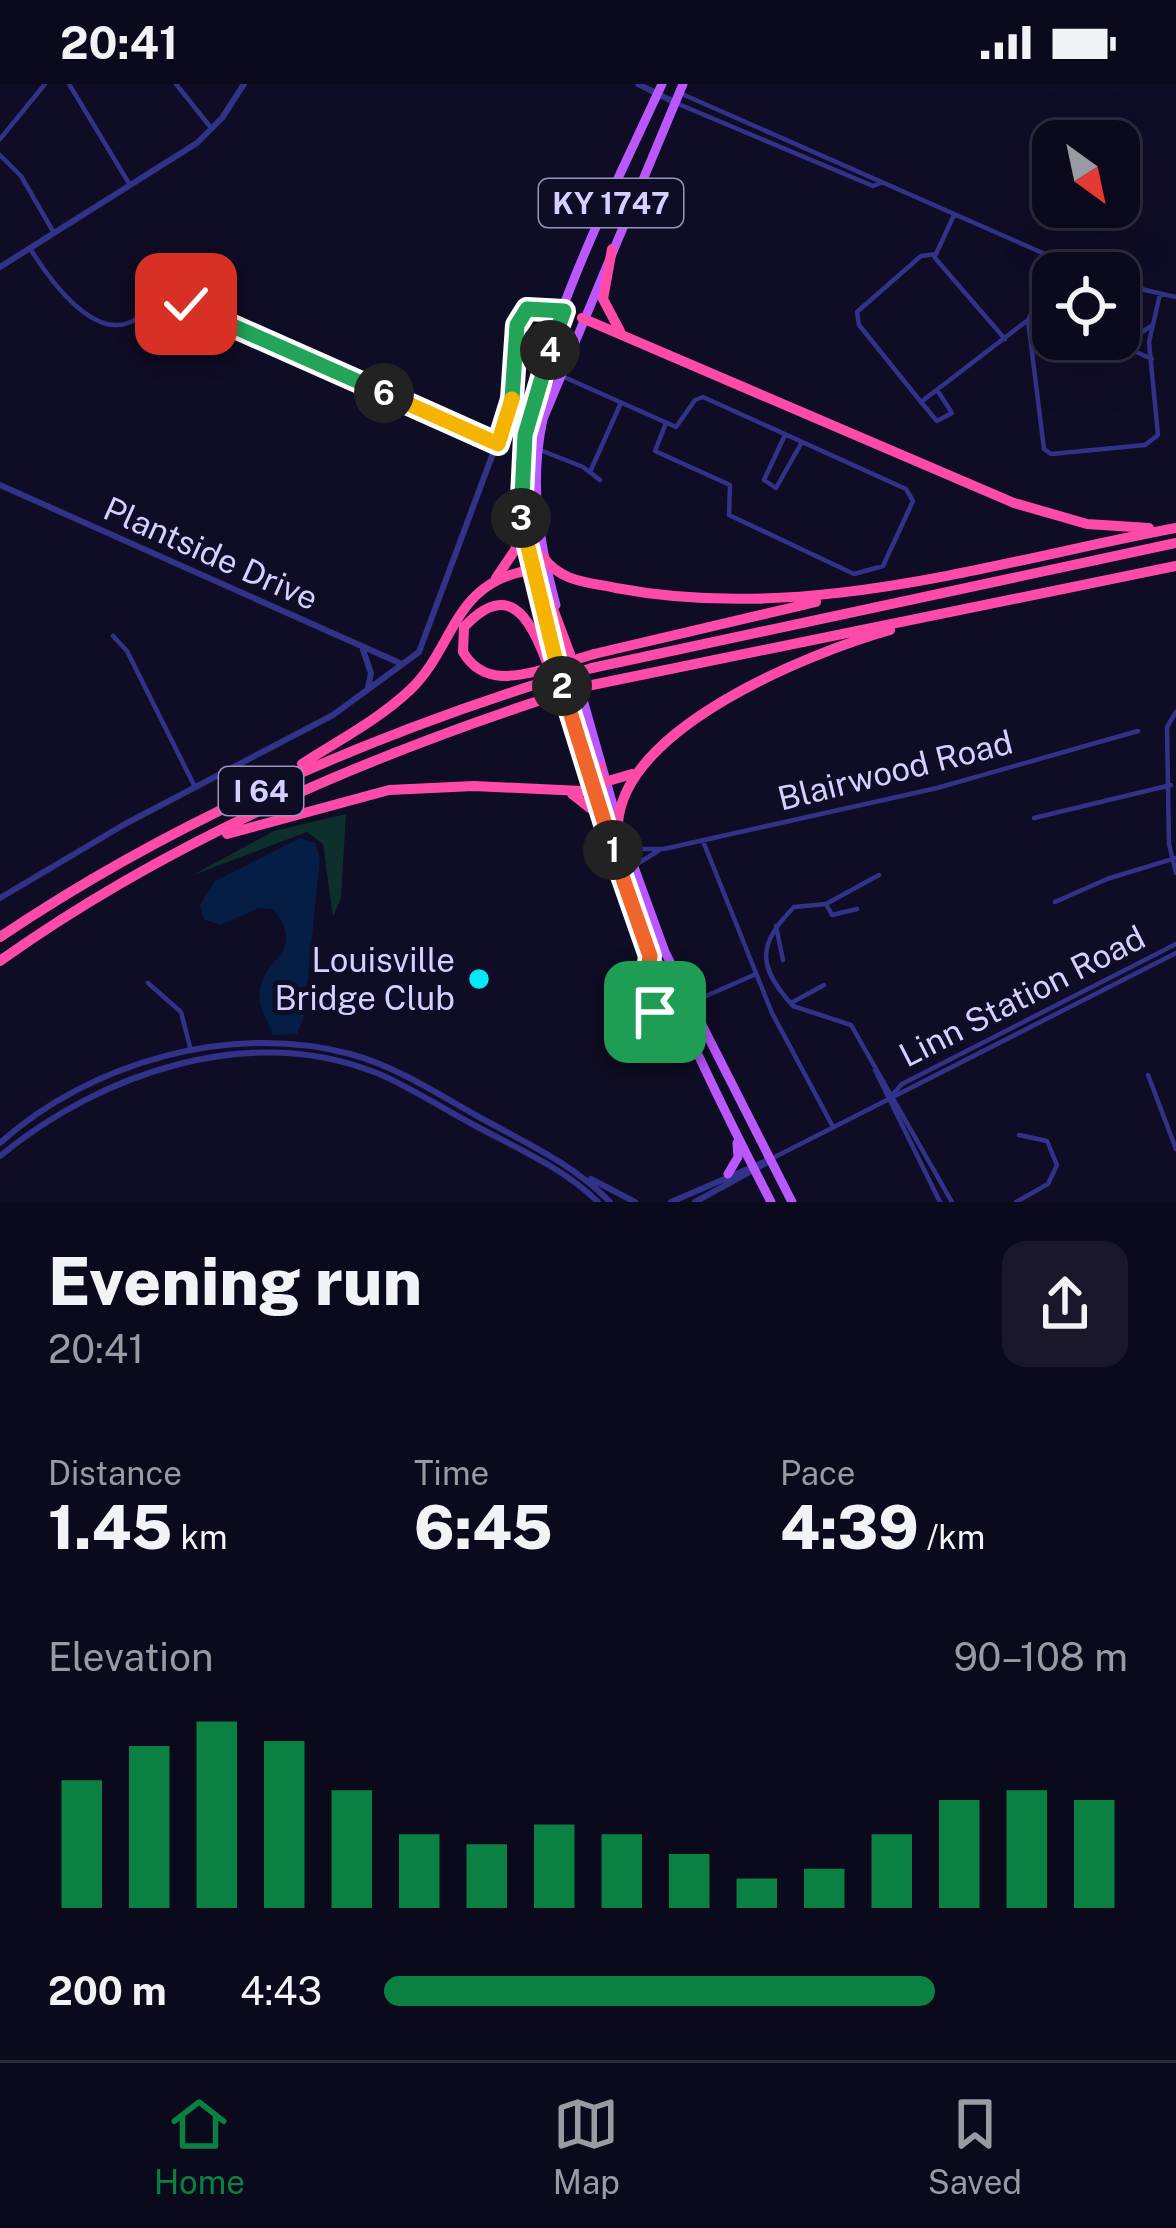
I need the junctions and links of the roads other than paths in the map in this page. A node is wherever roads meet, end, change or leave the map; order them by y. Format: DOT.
graph roads {
  1 [pos="45,84"];
  2 [pos="70,84"];
  3 [pos="176,84"];
  4 [pos="244,84"];
  5 [pos="638,84"];
  6 [pos="661,87"];
  7 [pos="679,93"];
  8 [pos="212,129"];
  9 [pos="0,139"];
  10 [pos="0,155"];
  11 [pos="881,183"];
  12 [pos="130,185"];
  13 [pos="954,215"];
  14 [pos="54,232"];
  15 [pos="29,248"];
  16 [pos="612,249"];
  17 [pos="1039,252"];
  18 [pos="936,254"];
  19 [pos="0,267"];
  20 [pos="1140,289"];
  21 [pos="1160,294"];
  22 [pos="1176,297"];
  23 [pos="564,311"];
  24 [pos="1032,312"];
  25 [pos="582,318"];
  26 [pos="1028,320"];
  27 [pos="1153,326"];
  28 [pos="623,333"];
  29 [pos="1140,334"];
  30 [pos="1032,338"];
  31 [pos="1005,339"];
  32 [pos="1140,353"];
  33 [pos="1152,359"];
  34 [pos="1036,360"];
  35 [pos="559,374"];
  36 [pos="938,392"];
  37 [pos="922,402"];
  38 [pos="621,403"];
  39 [pos="666,423"];
  40 [pos="785,434"];
  41 [pos="498,444"];
  42 [pos="524,444"];
  43 [pos="806,444"];
  44 [pos="538,448"];
  45 [pos="590,472"];
  46 [pos="600,480"];
  47 [pos="0,485"];
  48 [pos="522,523"];
  49 [pos="1176,528"];
  50 [pos="1176,543"];
  51 [pos="543,557"];
  52 [pos="1176,566"];
  53 [pos="531,570"];
  54 [pos="895,586"];
  55 [pos="488,588"];
  56 [pos="986,604"];
  57 [pos="113,636"];
  58 [pos="362,647"];
  59 [pos="570,654"];
  60 [pos="593,661"];
  61 [pos="403,664"];
  62 [pos="539,677"];
  63 [pos="366,692"];
  64 [pos="1176,712"];
  65 [pos="1138,731"];
  66 [pos="586,767"];
  67 [pos="635,772"];
  68 [pos="599,778"];
  69 [pos="1171,785"];
  70 [pos="195,788"];
  71 [pos="260,791"];
  72 [pos="569,793"];
  73 [pos="603,818"];
  74 [pos="1034,818"];
  75 [pos="618,823"];
  76 [pos="212,836"];
  77 [pos="704,841"];
  78 [pos="625,843"];
  79 [pos="662,850"];
  80 [pos="1174,858"];
  81 [pos="1176,872"];
  82 [pos="635,875"];
  83 [pos="879,875"];
  84 [pos="0,898"];
  85 [pos="1055,902"];
  86 [pos="826,904"];
  87 [pos="630,907"];
  88 [pos="857,909"];
  89 [pos="651,918"];
  90 [pos="776,926"];
  91 [pos="641,934"];
  92 [pos="0,938"];
  93 [pos="1176,944"];
  94 [pos="1176,953"];
  95 [pos="650,956"];
  96 [pos="783,960"];
  97 [pos="0,961"];
  98 [pos="756,974"];
  99 [pos="1113,977"];
  100 [pos="148,983"];
  101 [pos="824,986"];
  102 [pos="790,1003"];
  103 [pos="688,1004"];
  104 [pos="678,1020"];
  105 [pos="191,1051"];
  106 [pos="1148,1075"];
  107 [pos="890,1095"];
  108 [pos="833,1126"];
  109 [pos="1019,1136"];
  110 [pos="736,1137"];
  111 [pos="0,1143"];
  112 [pos="1176,1149"];
  113 [pos="0,1156"];
  114 [pos="771,1159"];
  115 [pos="753,1167"];
  116 [pos="728,1174"];
  117 [pos="582,1176"];
  118 [pos="594,1202"];
  119 [pos="610,1202"];
  120 [pos="635,1202"];
  121 [pos="670,1202"];
  122 [pos="695,1202"];
  123 [pos="771,1202"];
  124 [pos="792,1202"];
  125 [pos="940,1202"];
  126 [pos="952,1202"];
  127 [pos="1016,1202"];
  1 -- 9 [label="street"];
  2 -- 12 [label="street"];
  3 -- 8 [label="street"];
  4 -- 8 [label="street"];
  5 -- 6 [label="street"];
  6 -- 7 [label="street"];
  6 -- 23 [label="main road, KY 1747"];
  7 -- 11 [label="street"];
  7 -- 11 [label="street"];
  7 -- 16 [label="main road, KY 1747"];
  8 -- 12 [label="street"];
  10 -- 14 [label="street"];
  11 -- 13 [label="street"];
  12 -- 14 [label="street"];
  13 -- 17 [label="street"];
  13 -- 18 [label="street"];
  14 -- 15 [label="street"];
  15 -- 19 [label="street"];
  15 -- 41 [label="street"];
  16 -- 25 [label="main road, KY 1747"];
  16 -- 28 [label="highway"];
  18 -- 31 [label="street"];
  18 -- 37 [label="street"];
  20 -- 21 [label="street"];
  21 -- 22 [label="street"];
  21 -- 27 [label="street"];
  23 -- 25 [label="main road"];
  23 -- 41 [label="street"];
  23 -- 42 [label="main road, KY 1747"];
  24 -- 26 [label="street"];
  25 -- 28 [label="highway"];
  25 -- 35 [label="main road, KY 1747"];
  26 -- 30 [label="street"];
  26 -- 31 [label="street"];
  27 -- 29 [label="street"];
  27 -- 33 [label="street"];
  28 -- 49 [label="highway"];
  31 -- 36 [label="street"];
  32 -- 33 [label="street"];
  33 -- 34 [label="street"];
  35 -- 38 [label="street"];
  35 -- 44 [label="main road, KY 1747"];
  36 -- 37 [label="street"];
  36 -- 37 [label="street"];
  38 -- 39 [label="street"];
  38 -- 45 [label="street"];
  39 -- 40 [label="street"];
  39 -- 43 [label="street"];
  40 -- 43 [label="street"];
  40 -- 43 [label="street"];
  41 -- 61 [label="street"];
  42 -- 44 [label="street"];
  42 -- 48 [label="main road, KY 1747"];
  44 -- 45 [label="street"];
  44 -- 51 [label="main road, KY 1747"];
  45 -- 46 [label="street"];
  47 -- 58 [label="street, Plantside Drive"];
  48 -- 53 [label="main road, KY 1747"];
  48 -- 55 [label="highway"];
  49 -- 54 [label="highway"];
  50 -- 60 [label="highway"];
  51 -- 54 [label="highway"];
  51 -- 59 [label="main road, KY 1747"];
  52 -- 56 [label="highway, I 64"];
  53 -- 55 [label="highway"];
  53 -- 59 [label="highway"];
  53 -- 66 [label="main road, KY 1747"];
  54 -- 60 [label="highway"];
  55 -- 71 [label="highway"];
  56 -- 67 [label="highway"];
  56 -- 76 [label="highway, I 64, bridge"];
  57 -- 70 [label="street"];
  58 -- 61 [label="street, Plantside Drive"];
  58 -- 63 [label="street"];
  59 -- 68 [label="main road, KY 1747"];
  60 -- 62 [label="highway, bridge"];
  61 -- 63 [label="street"];
  62 -- 66 [label="highway"];
  62 -- 71 [label="highway, I 64"];
  63 -- 70 [label="street"];
  64 -- 69 [label="street"];
  65 -- 77 [label="street, Blairwood Road"];
  66 -- 68 [label="highway"];
  67 -- 68 [label="highway"];
  67 -- 75 [label="highway"];
  68 -- 72 [label="highway"];
  68 -- 73 [label="main road, KY 1747"];
  68 -- 75 [label="main road, KY 1747"];
  69 -- 74 [label="street"];
  69 -- 80 [label="street"];
  70 -- 84 [label="street"];
  71 -- 92 [label="highway, I 64"];
  72 -- 73 [label="highway"];
  72 -- 76 [label="highway"];
  73 -- 87 [label="main road, KY 1747"];
  75 -- 78 [label="main road, KY 1747"];
  76 -- 97 [label="highway, I 64"];
  77 -- 79 [label="street, Blairwood Road"];
  77 -- 98 [label="street"];
  78 -- 79 [label="street, Blairwood Road"];
  78 -- 82 [label="main road, KY 1747"];
  79 -- 82 [label="street"];
  80 -- 81 [label="street"];
  80 -- 85 [label="street"];
  82 -- 89 [label="main road, KY 1747"];
  83 -- 86 [label="street"];
  86 -- 88 [label="street"];
  86 -- 90 [label="street"];
  87 -- 89 [label="main road"];
  87 -- 91 [label="main road, KY 1747"];
  89 -- 103 [label="main road, KY 1747"];
  90 -- 96 [label="street"];
  90 -- 102 [label="street"];
  91 -- 95 [label="main road, KY 1747"];
  91 -- 103 [label="main road"];
  93 -- 99 [label="street, Linn Station Road"];
  94 -- 99 [label="street, Linn Station Road"];
  95 -- 104 [label="main road, KY 1747"];
  95 -- 104 [label="main road"];
  98 -- 103 [label="street"];
  98 -- 108 [label="street"];
  99 -- 107 [label="street, Linn Station Road"];
  100 -- 105 [label="street"];
  101 -- 102 [label="street"];
  102 -- 107 [label="street"];
  103 -- 114 [label="main road, KY 1747"];
  104 -- 110 [label="main road, KY 1747"];
  105 -- 111 [label="street"];
  105 -- 117 [label="street"];
  106 -- 112 [label="street"];
  107 -- 108 [label="street, Linn Station Road"];
  107 -- 125 [label="street"];
  107 -- 126 [label="street"];
  108 -- 114 [label="street, Linn Station Road"];
  109 -- 127 [label="street"];
  110 -- 115 [label="main road, KY 1747"];
  110 -- 116 [label="main road"];
  113 -- 118 [label="street"];
  114 -- 115 [label="street, Linn Station Road"];
  114 -- 124 [label="main road, KY 1747"];
  115 -- 116 [label="street, Linn Station Road"];
  115 -- 122 [label="street"];
  115 -- 123 [label="main road, KY 1747"];
  116 -- 121 [label="street, Linn Station Road"];
  117 -- 119 [label="street"];
  117 -- 120 [label="street"];
}
